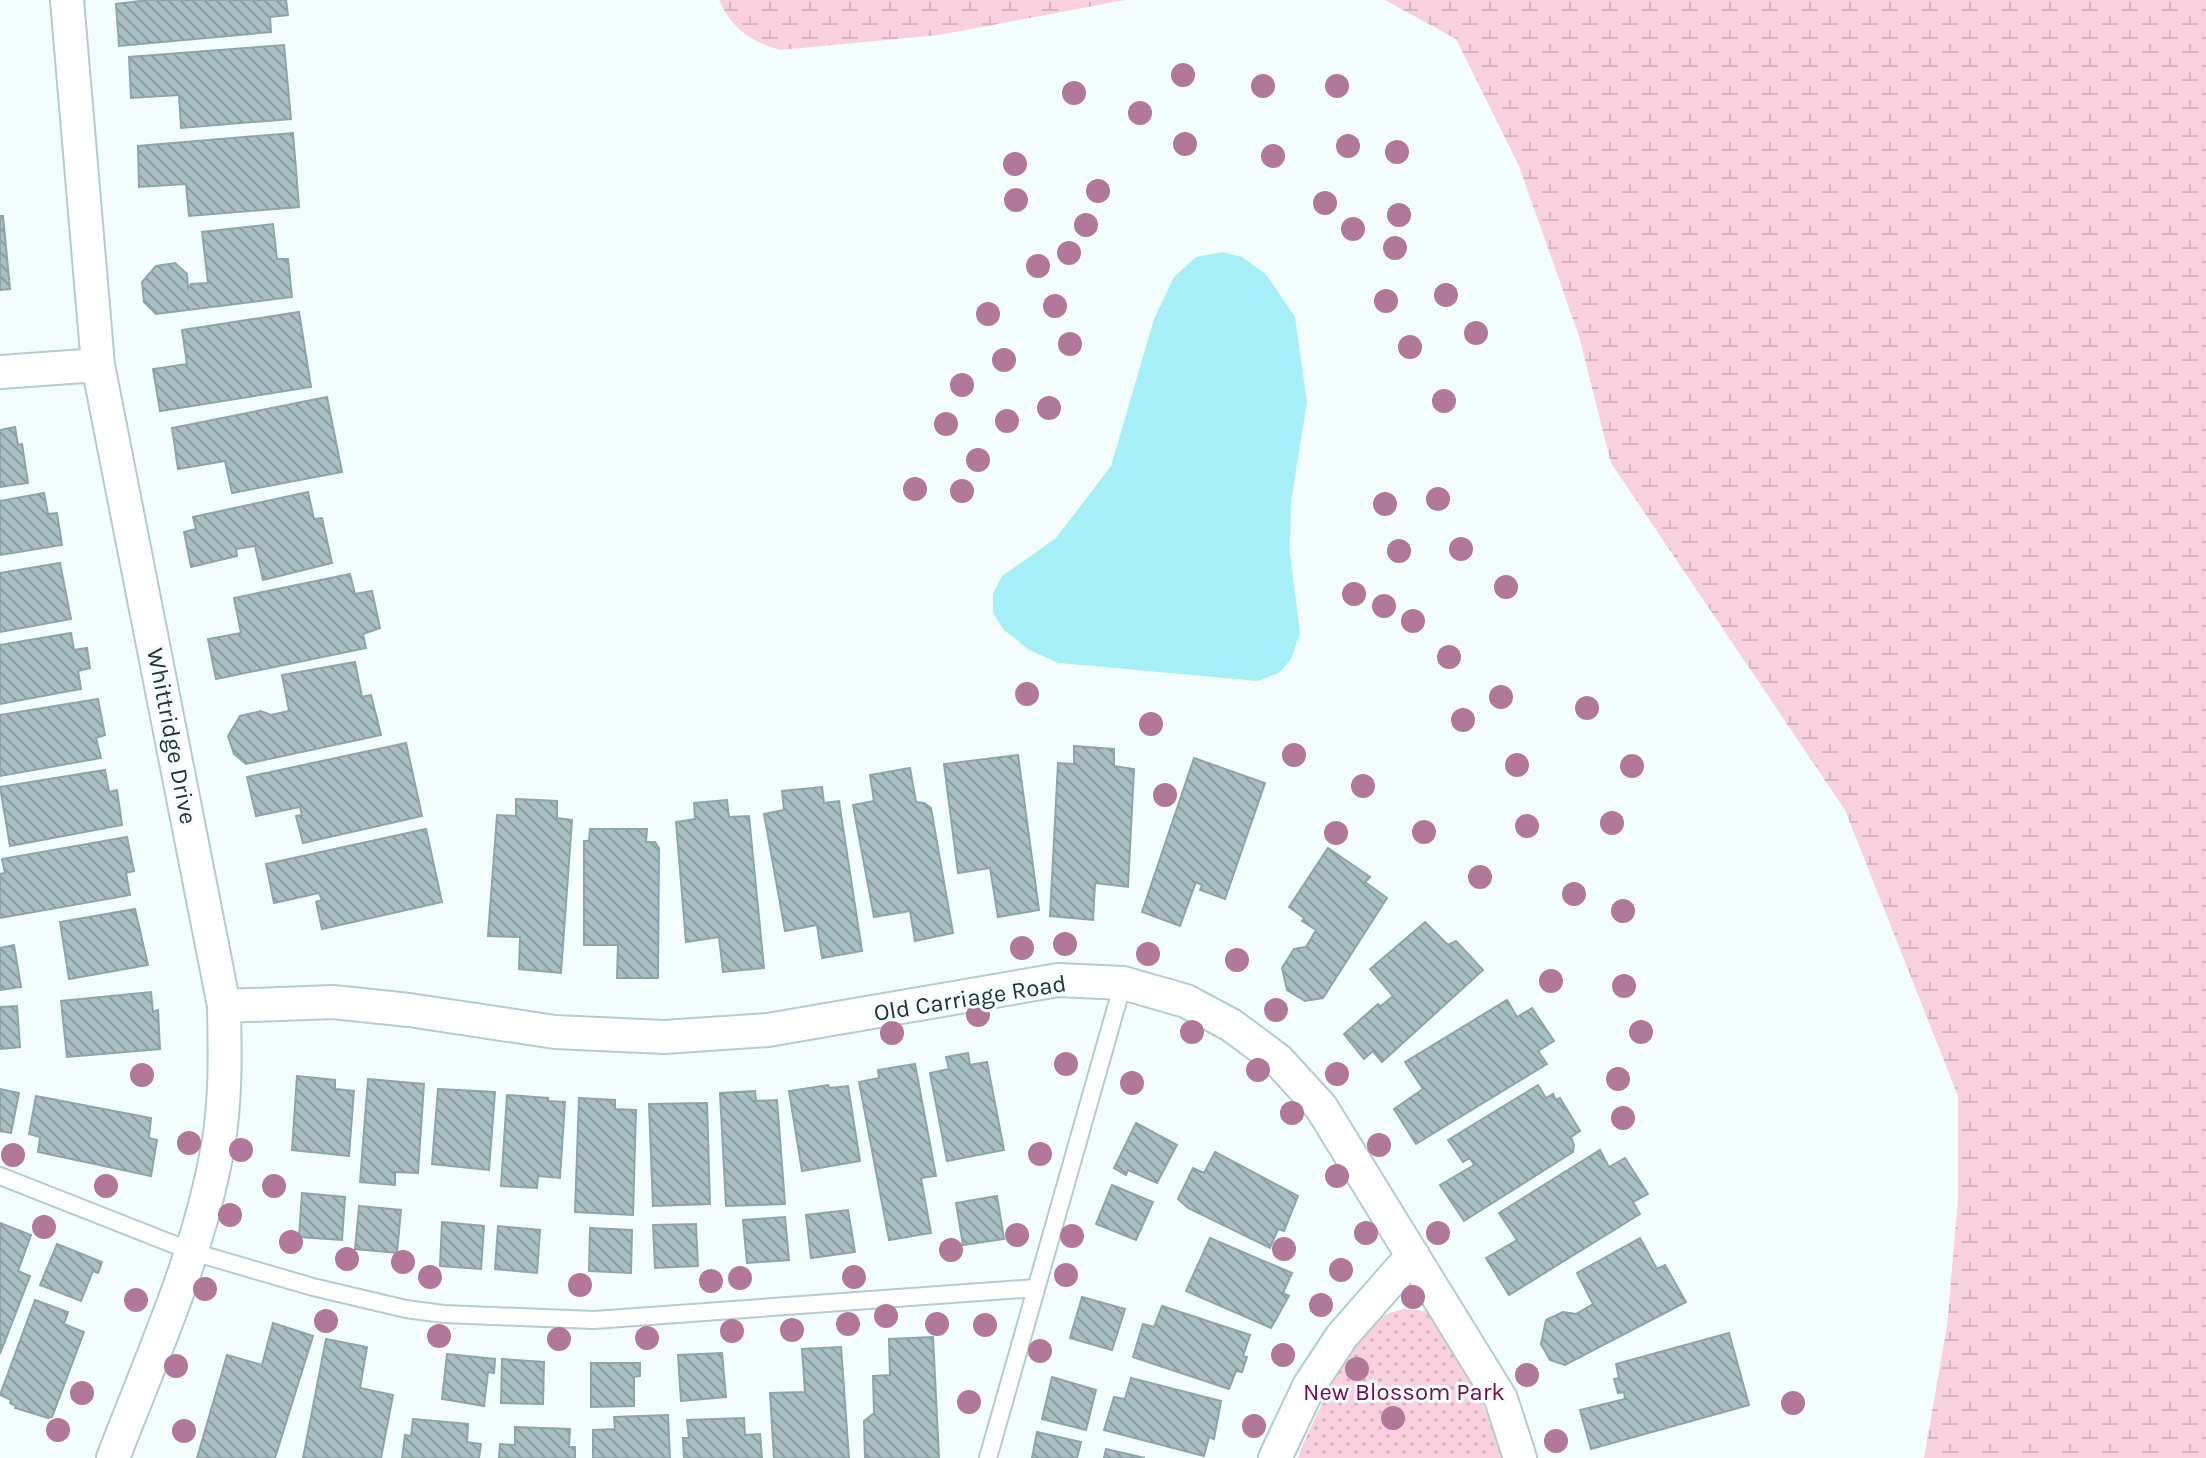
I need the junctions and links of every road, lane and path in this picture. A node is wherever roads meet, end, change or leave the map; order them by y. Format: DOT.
graph roads {
  1 [pos="67,0"];
  2 [pos="98,365"];
  3 [pos="0,372"];
  4 [pos="1123,983"];
  5 [pos="224,1006"];
  6 [pos="0,1176"];
  7 [pos="193,1252"];
  8 [pos="1413,1255"];
  9 [pos="1036,1288"];
  10 [pos="113,1458"];
  11 [pos="988,1458"];
  12 [pos="1275,1458"];
  13 [pos="1520,1458"];
  1 -- 2 [label="street, Whittridge Drive"];
  2 -- 3 [label="street"];
  2 -- 5 [label="street, Whittridge Drive"];
  4 -- 5 [label="street, Old Carriage Road"];
  4 -- 8 [label="street, Old Carriage Road"];
  4 -- 9 [label="lane"];
  5 -- 7 [label="street, Whittridge Drive"];
  6 -- 7 [label="lane"];
  7 -- 9 [label="lane"];
  7 -- 10 [label="street, Whittridge Drive"];
  8 -- 12 [label="street"];
  8 -- 13 [label="street, Old Carriage Road"];
  9 -- 11 [label="lane"];
}
